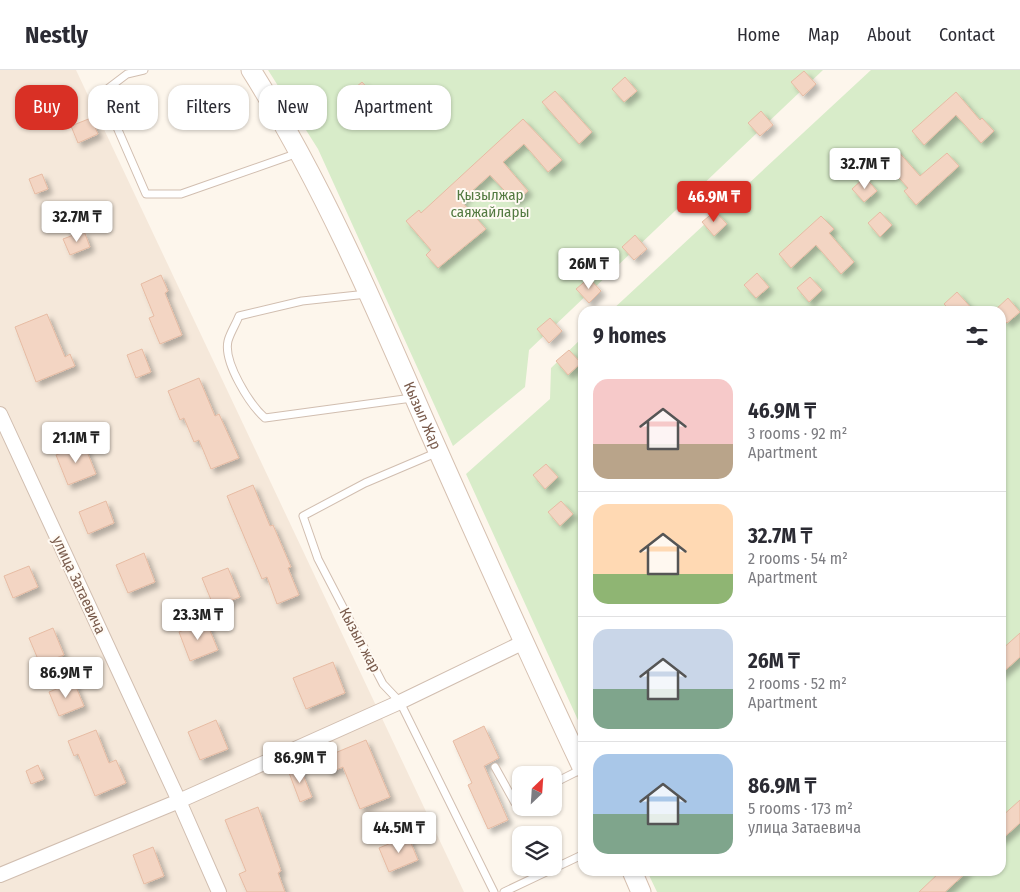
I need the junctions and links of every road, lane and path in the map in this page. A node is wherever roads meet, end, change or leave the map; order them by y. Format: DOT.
graph roads {
  1 [pos="144,70"];
  2 [pos="251,70"];
  3 [pos="299,153"];
  4 [pos="368,294"];
  5 [pos="415,398"];
  6 [pos="0,414"];
  7 [pos="439,452"];
  8 [pos="524,642"];
  9 [pos="400,702"];
  10 [pos="578,759"];
  11 [pos="495,767"];
  12 [pos="578,770"];
  13 [pos="562,779"];
  14 [pos="512,796"];
  15 [pos="179,801"];
  16 [pos="578,857"];
  17 [pos="0,875"];
  18 [pos="634,876"];
  19 [pos="219,892"];
  20 [pos="494,892"];
  21 [pos="504,892"];
  22 [pos="641,892"];
  1 -- 3 [label="lane"];
  2 -- 3 [label="main road, Кызыл Жар"];
  3 -- 4 [label="main road, Кызыл Жар"];
  4 -- 5 [label="main road, Кызыл Жар"];
  4 -- 5 [label="lane"];
  5 -- 7 [label="main road, Кызыл Жар"];
  6 -- 15 [label="street, улица Затаевича"];
  7 -- 8 [label="main road, Кызыл Жар"];
  7 -- 9 [label="lane, Кызыл жар"];
  8 -- 9 [label="street"];
  8 -- 10 [label="main road, Кызыл Жар"];
  9 -- 15 [label="street"];
  9 -- 20 [label="lane, Кызыл жар"];
  11 -- 14 [label="lane"];
  12 -- 13 [label="lane"];
  15 -- 17 [label="street"];
  15 -- 19 [label="street, улица Затаевича"];
  16 -- 21 [label="lane"];
  18 -- 22 [label="main road"];
}
